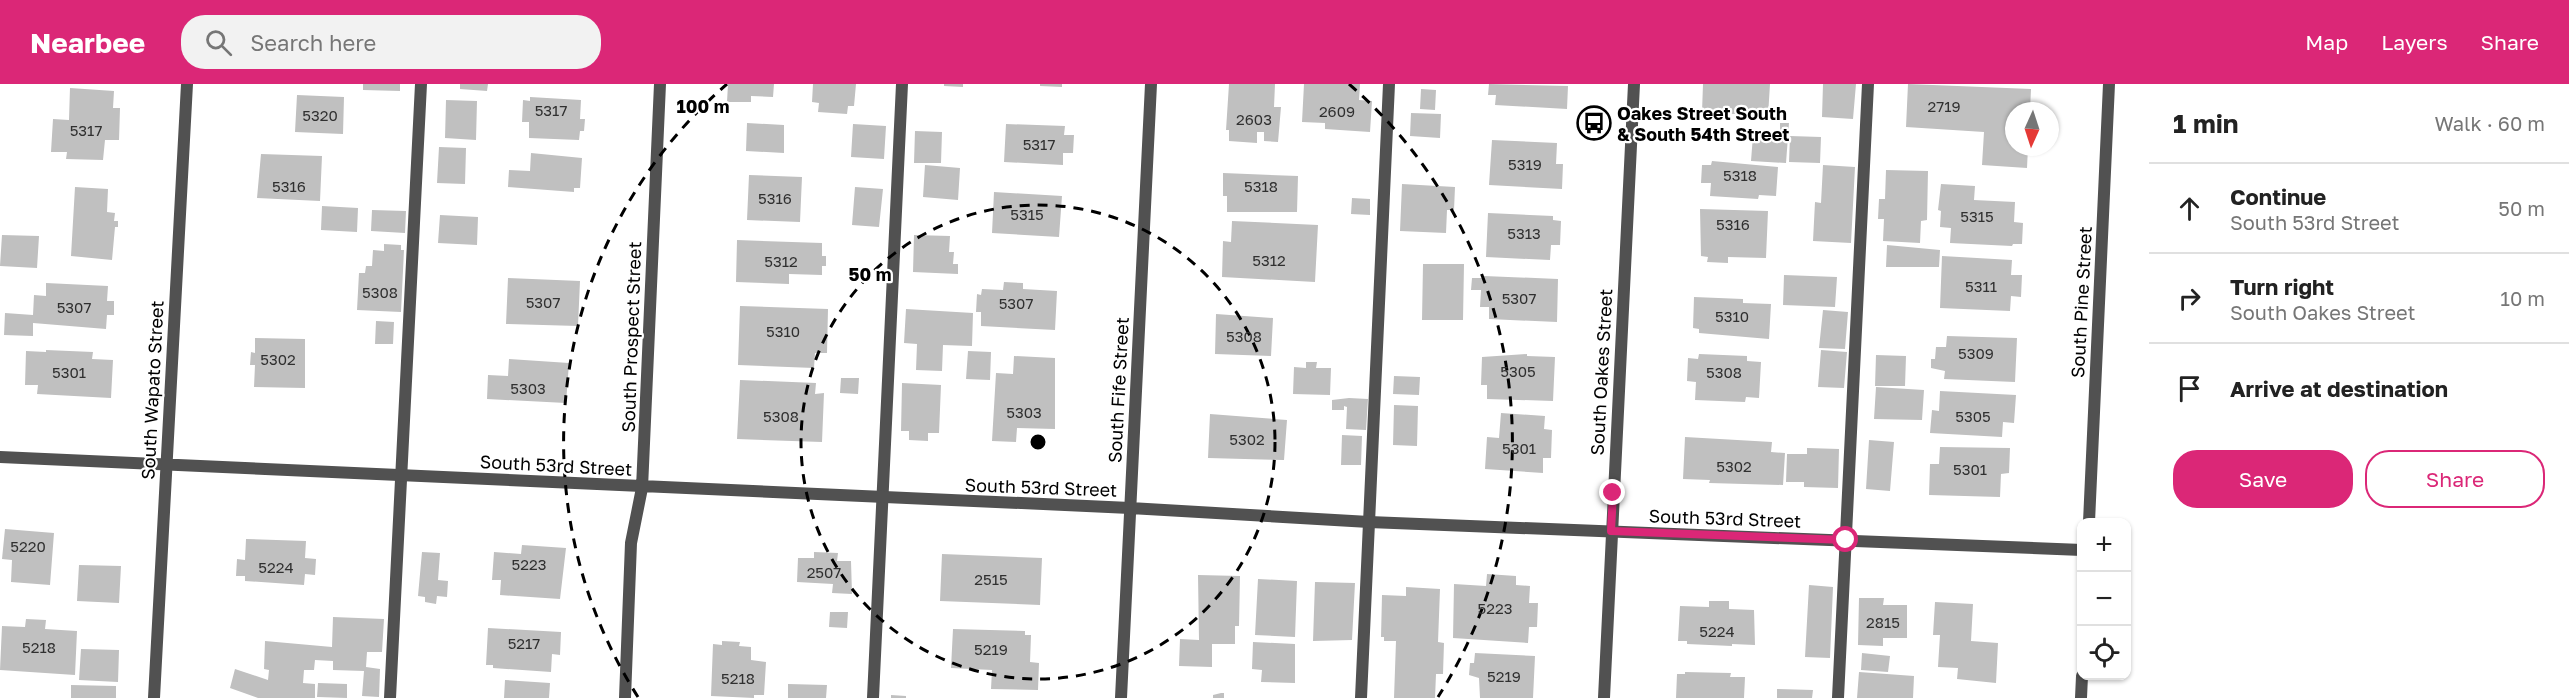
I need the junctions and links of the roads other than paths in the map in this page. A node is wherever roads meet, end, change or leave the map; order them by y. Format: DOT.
graph roads {
  1 [pos="187,84"];
  2 [pos="421,84"];
  3 [pos="660,84"];
  4 [pos="902,84"];
  5 [pos="1151,84"];
  6 [pos="1389,84"];
  7 [pos="1634,84"];
  8 [pos="1868,84"];
  9 [pos="2109,84"];
  10 [pos="0,457"];
  11 [pos="166,463"];
  12 [pos="403,475"];
  13 [pos="642,488"];
  14 [pos="882,499"];
  15 [pos="1130,508"];
  16 [pos="2089,518"];
  17 [pos="1369,522"];
  18 [pos="1611,531"];
  19 [pos="1846,540"];
  20 [pos="2077,550"];
  21 [pos="2082,680"];
  22 [pos="154,698"];
  23 [pos="390,698"];
  24 [pos="625,698"];
  25 [pos="873,698"];
  26 [pos="1121,698"];
  27 [pos="1361,698"];
  28 [pos="1604,698"];
  29 [pos="1838,698"];
  30 [pos="2081,698"];
  1 -- 11 [label="street, South Wapato Street"];
  2 -- 12 [label="street"];
  3 -- 13 [label="street, South Prospect Street"];
  4 -- 14 [label="street"];
  5 -- 15 [label="street, South Fife Street"];
  6 -- 17 [label="street"];
  7 -- 18 [label="street, South Oakes Street"];
  8 -- 19 [label="street"];
  9 -- 16 [label="street, South Pine Street"];
  10 -- 11 [label="street, South 53rd Street"];
  11 -- 12 [label="street, South 53rd Street"];
  11 -- 22 [label="street, South Wapato Street"];
  12 -- 13 [label="street, South 53rd Street"];
  12 -- 23 [label="street"];
  13 -- 14 [label="street, South 53rd Street"];
  13 -- 24 [label="street, South Prospect Street"];
  14 -- 15 [label="street, South 53rd Street"];
  14 -- 25 [label="street"];
  15 -- 17 [label="street, South 53rd Street"];
  15 -- 26 [label="street, South Fife Street"];
  17 -- 18 [label="street, South 53rd Street"];
  17 -- 27 [label="street"];
  18 -- 19 [label="street, South 53rd Street"];
  18 -- 28 [label="street, South Oakes Street"];
  19 -- 20 [label="street, South 53rd Street"];
  19 -- 29 [label="street"];
  21 -- 30 [label="street"];
}
